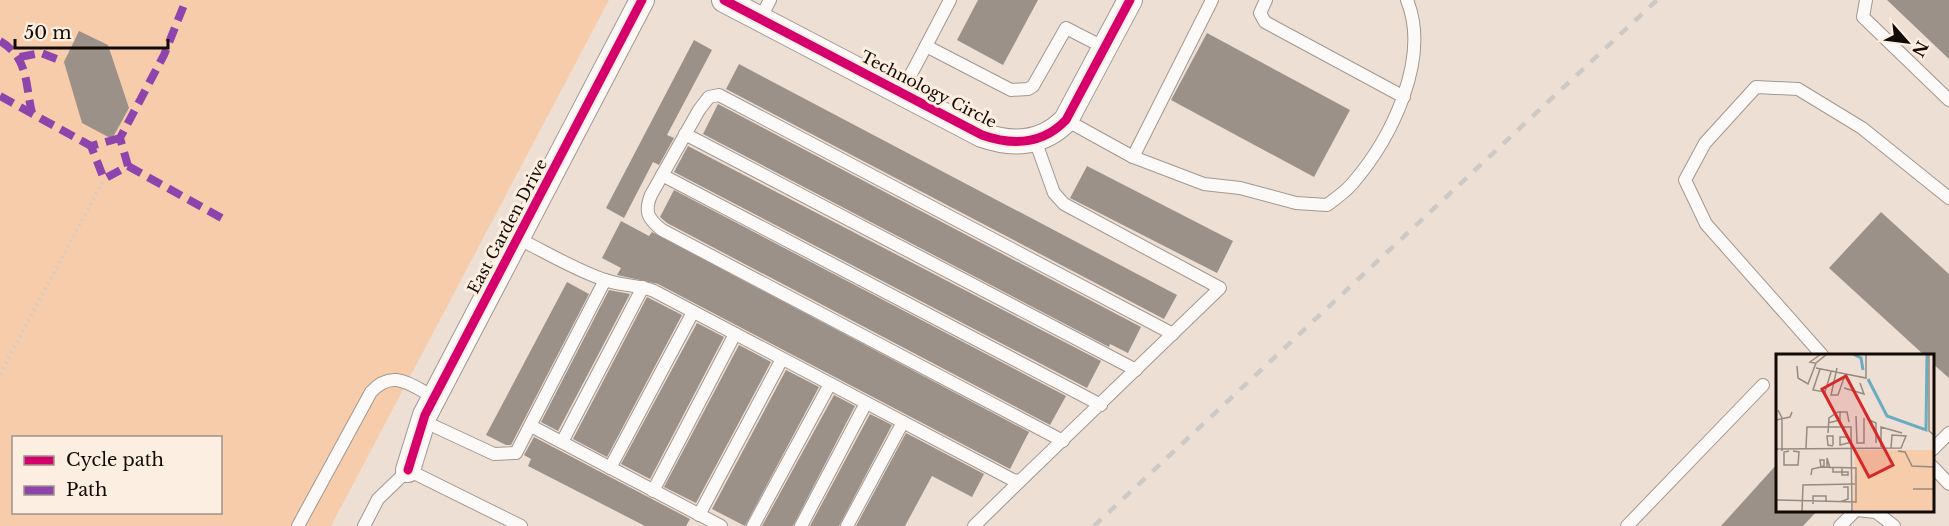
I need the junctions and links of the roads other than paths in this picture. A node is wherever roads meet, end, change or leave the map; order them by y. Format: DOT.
graph roads {
  1 [pos="642,0"];
  2 [pos="724,0"];
  3 [pos="950,0"];
  4 [pos="1212,0"];
  5 [pos="1266,0"];
  6 [pos="1407,0"];
  7 [pos="1866,0"];
  8 [pos="1125,2"];
  9 [pos="765,9"];
  10 [pos="926,46"];
  11 [pos="1105,48"];
  12 [pos="901,93"];
  13 [pos="1404,97"];
  14 [pos="1949,100"];
  15 [pos="1066,120"];
  16 [pos="685,134"];
  17 [pos="1035,140"];
  18 [pos="1133,157"];
  19 [pos="662,175"];
  20 [pos="1949,198"];
  21 [pos="517,238"];
  22 [pos="604,280"];
  23 [pos="643,287"];
  24 [pos="693,312"];
  25 [pos="735,334"];
  26 [pos="1173,334"];
  27 [pos="1821,354"];
  28 [pos="782,358"];
  29 [pos="1136,370"];
  30 [pos="830,384"];
  31 [pos="1763,385"];
  32 [pos="434,397"];
  33 [pos="866,403"];
  34 [pos="1101,405"];
  35 [pos="423,421"];
  36 [pos="903,422"];
  37 [pos="531,426"];
  38 [pos="1949,432"];
  39 [pos="1063,441"];
  40 [pos="562,442"];
  41 [pos="1934,448"];
  42 [pos="610,468"];
  43 [pos="1934,468"];
  44 [pos="408,470"];
  45 [pos="1020,481"];
  46 [pos="1949,484"];
  47 [pos="653,490"];
  48 [pos="1856,511"];
  49 [pos="1866,511"];
  50 [pos="699,515"];
  51 [pos="298,526"];
  52 [pos="364,526"];
  53 [pos="521,526"];
  54 [pos="721,526"];
  55 [pos="753,526"];
  56 [pos="801,526"];
  57 [pos="848,526"];
  58 [pos="974,526"];
  59 [pos="1626,526"];
  60 [pos="1840,526"];
  61 [pos="1894,526"];
  1 -- 21 [label="street, East Garden Drive"];
  2 -- 9 [label="street, Technology Circle"];
  3 -- 10 [label="lane"];
  4 -- 18 [label="lane"];
  5 -- 13 [label="lane"];
  6 -- 13 [label="lane"];
  7 -- 14 [label="lane"];
  8 -- 11 [label="street, Technology Circle"];
  9 -- 12 [label="street, Technology Circle"];
  10 -- 11 [label="lane"];
  10 -- 12 [label="lane"];
  11 -- 15 [label="street, Technology Circle"];
  12 -- 17 [label="street, Technology Circle"];
  13 -- 18 [label="lane"];
  15 -- 17 [label="street, Technology Circle"];
  15 -- 18 [label="lane"];
  16 -- 19 [label="lane"];
  16 -- 26 [label="lane"];
  16 -- 29 [label="lane"];
  17 -- 26 [label="lane"];
  19 -- 34 [label="lane"];
  19 -- 39 [label="lane"];
  20 -- 27 [label="lane"];
  21 -- 22 [label="lane"];
  21 -- 32 [label="street, East Garden Drive"];
  22 -- 23 [label="lane"];
  22 -- 37 [label="lane"];
  23 -- 24 [label="lane"];
  23 -- 40 [label="lane"];
  24 -- 25 [label="lane"];
  24 -- 42 [label="lane"];
  25 -- 28 [label="lane"];
  25 -- 47 [label="lane"];
  26 -- 29 [label="lane"];
  28 -- 30 [label="lane"];
  28 -- 50 [label="lane"];
  29 -- 34 [label="lane"];
  30 -- 33 [label="lane"];
  30 -- 55 [label="lane"];
  31 -- 59 [label="lane"];
  32 -- 35 [label="street, East Garden Drive"];
  32 -- 51 [label="lane"];
  33 -- 36 [label="lane"];
  33 -- 56 [label="lane"];
  34 -- 39 [label="lane"];
  35 -- 37 [label="lane"];
  35 -- 44 [label="street, East Garden Drive"];
  36 -- 45 [label="lane"];
  36 -- 57 [label="lane"];
  37 -- 40 [label="lane"];
  38 -- 41 [label="lane"];
  39 -- 45 [label="lane"];
  40 -- 42 [label="lane"];
  42 -- 47 [label="lane"];
  43 -- 46 [label="lane"];
  44 -- 52 [label="lane"];
  44 -- 53 [label="lane"];
  45 -- 58 [label="lane"];
  47 -- 50 [label="lane"];
  48 -- 60 [label="lane"];
  49 -- 61 [label="lane"];
  50 -- 54 [label="lane"];
}
